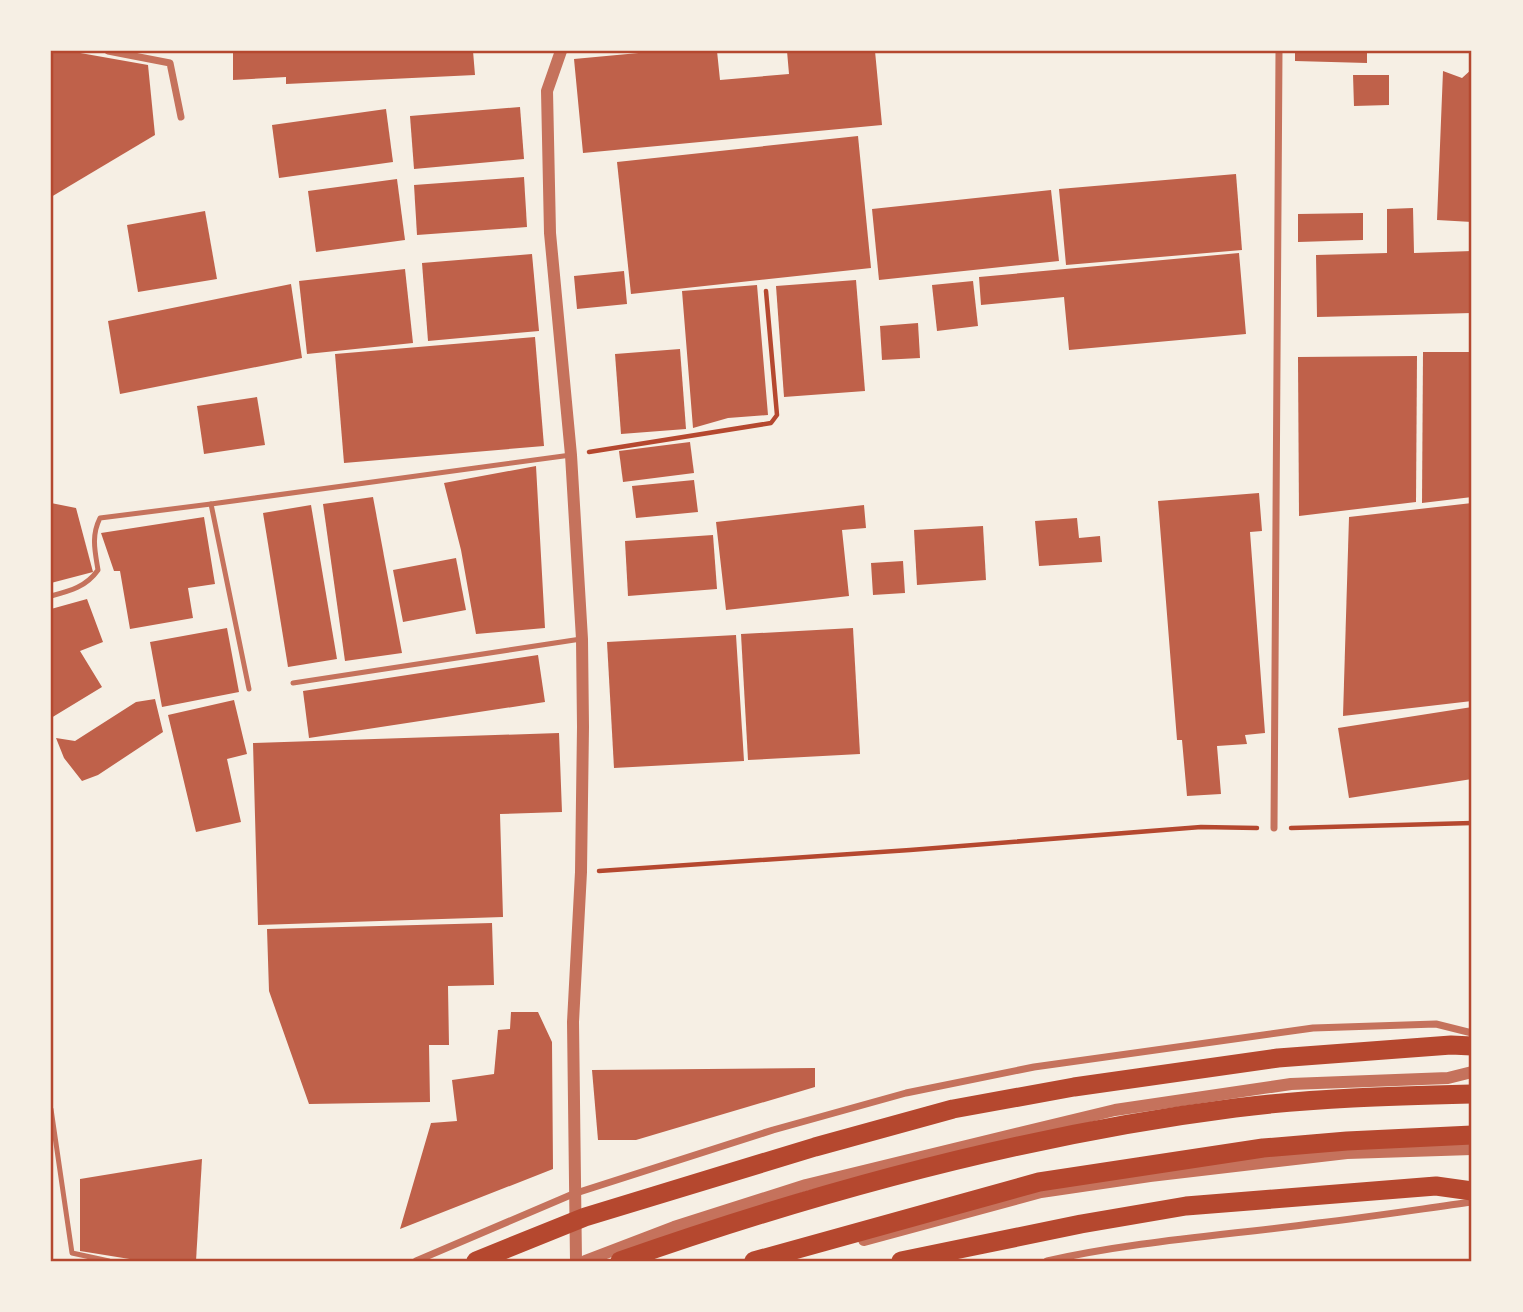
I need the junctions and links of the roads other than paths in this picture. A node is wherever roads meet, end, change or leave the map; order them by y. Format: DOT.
graph roads {
  1 [pos="108,51"];
  2 [pos="561,51"];
  3 [pos="1279,51"];
  4 [pos="181,117"];
  5 [pos="571,455"];
  6 [pos="211,504"];
  7 [pos="51,596"];
  8 [pos="582,639"];
  9 [pos="293,682"];
  10 [pos="249,689"];
  11 [pos="1275,828"];
  12 [pos="1472,1033"];
  13 [pos="1472,1046"];
  14 [pos="1472,1072"];
  15 [pos="1472,1094"];
  16 [pos="51,1109"];
  17 [pos="1472,1135"];
  18 [pos="1472,1149"];
  19 [pos="1472,1191"];
  20 [pos="573,1194"];
  21 [pos="1472,1202"];
  22 [pos="108,1261"];
  23 [pos="416,1261"];
  24 [pos="476,1261"];
  25 [pos="576,1261"];
  26 [pos="585,1261"];
  27 [pos="620,1261"];
  28 [pos="754,1261"];
  29 [pos="786,1261"];
  30 [pos="901,1261"];
  31 [pos="1047,1261"];
  1 -- 4 [label="street"];
  2 -- 5 [label="street"];
  3 -- 11 [label="street"];
  5 -- 6 [label="lane"];
  5 -- 8 [label="street"];
  6 -- 7 [label="lane"];
  6 -- 10 [label="lane"];
  8 -- 9 [label="lane"];
  8 -- 20 [label="street"];
  12 -- 20 [label="street"];
  13 -- 24 [label="highway"];
  14 -- 26 [label="street"];
  15 -- 27 [label="highway"];
  16 -- 22 [label="lane"];
  17 -- 28 [label="highway"];
  18 -- 29 [label="street"];
  19 -- 30 [label="highway"];
  20 -- 23 [label="street"];
  20 -- 25 [label="street"];
  21 -- 31 [label="street"];
}
